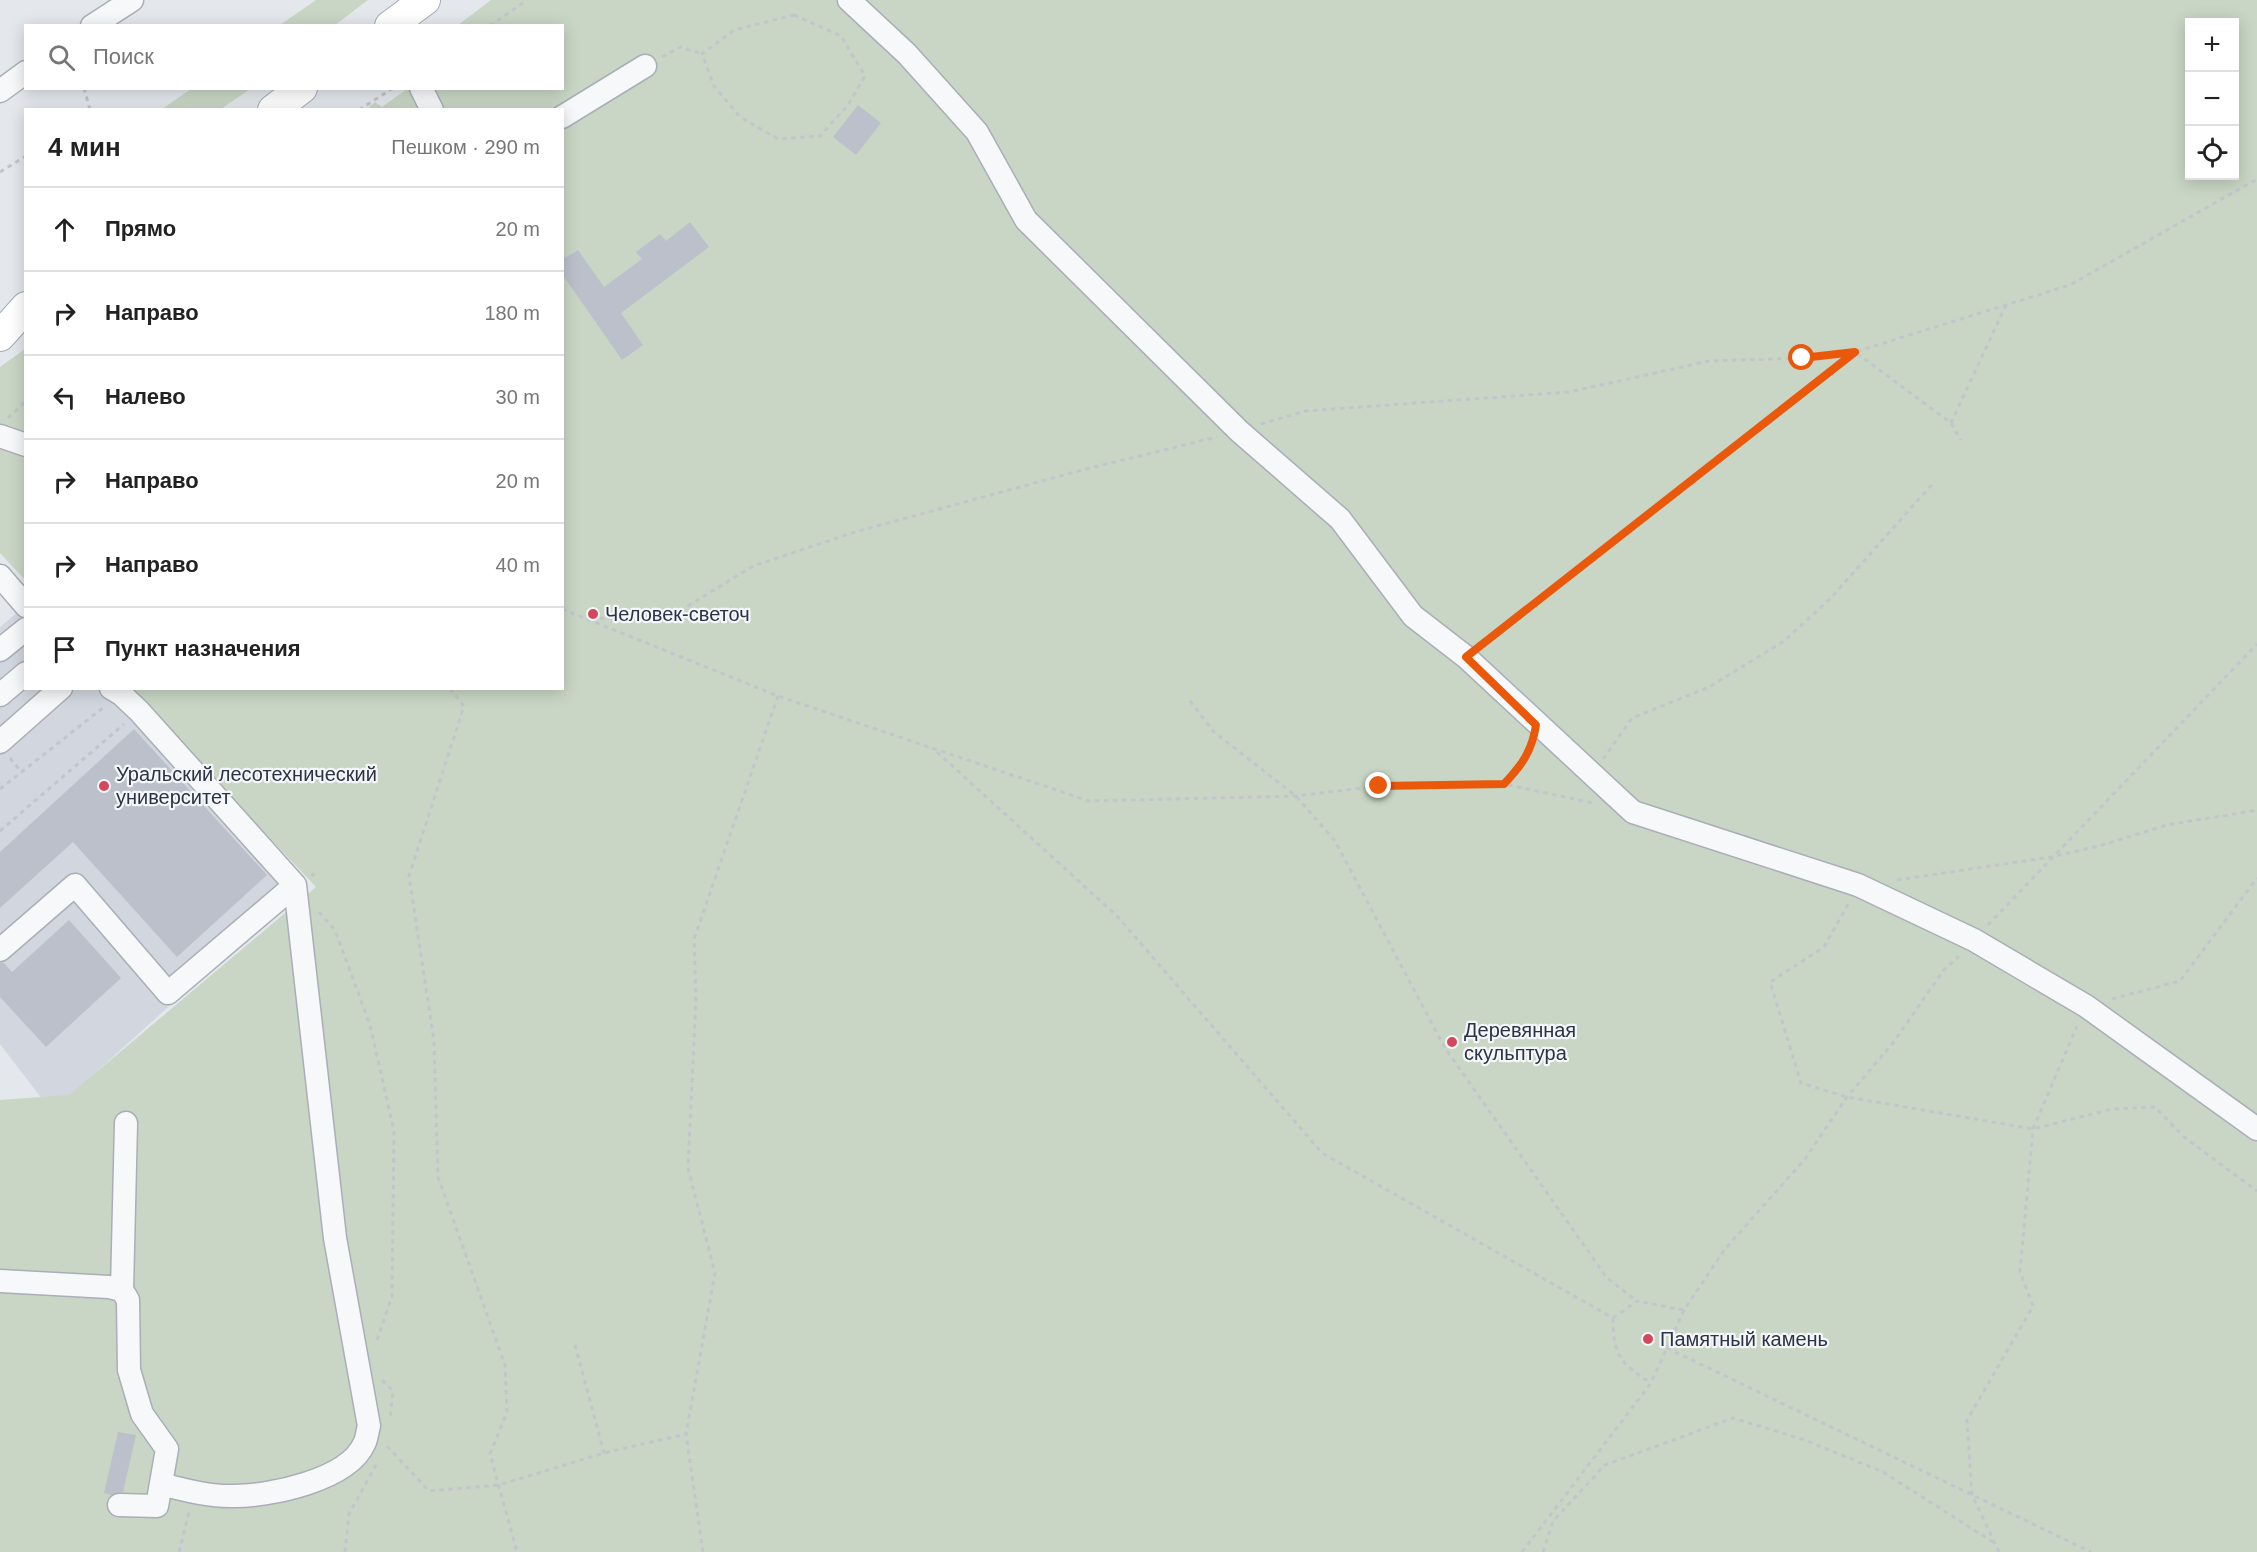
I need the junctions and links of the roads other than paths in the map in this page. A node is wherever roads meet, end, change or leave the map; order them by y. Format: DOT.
graph roads {
  1 [pos="132,0"];
  2 [pos="425,0"];
  3 [pos="849,0"];
  4 [pos="95,24"];
  5 [pos="393,24"];
  6 [pos="645,66"];
  7 [pos="24,73"];
  8 [pos="299,90"];
  9 [pos="422,90"];
  10 [pos="0,91"];
  11 [pos="276,108"];
  12 [pos="431,108"];
  13 [pos="564,116"];
  14 [pos="24,309"];
  15 [pos="0,336"];
  16 [pos="0,436"];
  17 [pos="24,445"];
  18 [pos="24,631"];
  19 [pos="0,650"];
  20 [pos="24,675"];
  21 [pos="59,690"];
  22 [pos="116,691"];
  23 [pos="0,695"];
  24 [pos="0,741"];
  25 [pos="295,885"];
  26 [pos="0,950"];
  27 [pos="126,1123"];
  28 [pos="2257,1129"];
  29 [pos="0,1281"];
  30 [pos="122,1290"];
  31 [pos="161,1484"];
  32 [pos="119,1505"];
  1 -- 4 [label="street"];
  2 -- 5 [label="main road"];
  3 -- 28 [label="street"];
  6 -- 13 [label="street"];
  7 -- 10 [label="street"];
  8 -- 11 [label="main road"];
  9 -- 12 [label="street"];
  14 -- 15 [label="main road"];
  16 -- 17 [label="street"];
  18 -- 19 [label="street"];
  20 -- 23 [label="street"];
  21 -- 24 [label="street"];
  22 -- 25 [label="street"];
  25 -- 26 [label="street"];
  25 -- 31 [label="street"];
  27 -- 30 [label="street"];
  29 -- 30 [label="street"];
  30 -- 31 [label="street"];
  31 -- 32 [label="street"];
}
